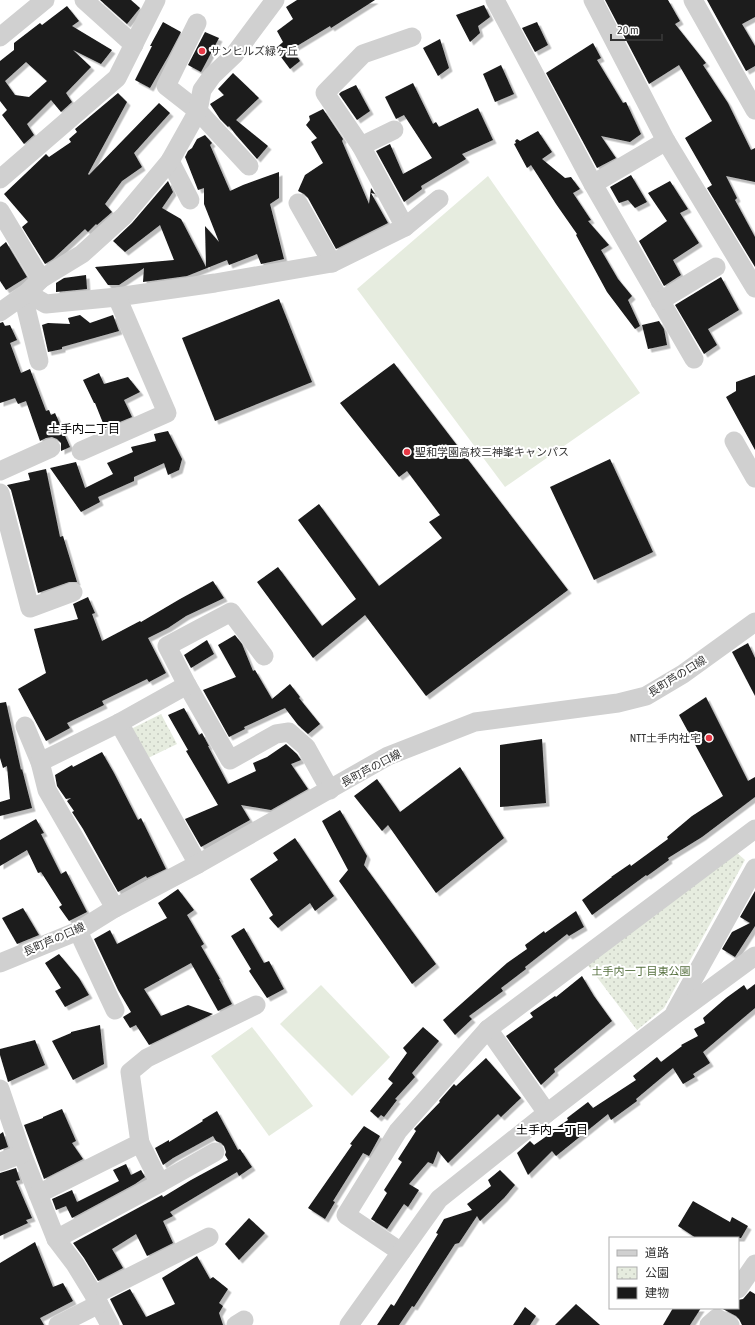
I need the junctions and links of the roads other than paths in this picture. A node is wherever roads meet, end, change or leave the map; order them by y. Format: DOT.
graph roads {
  1 [pos="43,0"];
  2 [pos="84,0"];
  3 [pos="156,0"];
  4 [pos="275,0"];
  5 [pos="495,0"];
  6 [pos="593,0"];
  7 [pos="693,0"];
  8 [pos="197,22"];
  9 [pos="0,37"];
  10 [pos="412,37"];
  11 [pos="134,45"];
  12 [pos="755,110"];
  13 [pos="198,111"];
  14 [pos="394,130"];
  15 [pos="666,141"];
  16 [pos="361,146"];
  17 [pos="170,161"];
  18 [pos="249,166"];
  19 [pos="0,179"];
  20 [pos="593,184"];
  21 [pos="439,199"];
  22 [pos="190,200"];
  23 [pos="298,203"];
  24 [pos="0,211"];
  25 [pos="405,227"];
  26 [pos="332,263"];
  27 [pos="716,267"];
  28 [pos="41,278"];
  29 [pos="755,288"];
  30 [pos="25,295"];
  31 [pos="117,297"];
  32 [pos="660,301"];
  33 [pos="0,312"];
  34 [pos="694,359"];
  35 [pos="39,361"];
  36 [pos="734,442"];
  37 [pos="51,448"];
  38 [pos="81,451"];
  39 [pos="0,471"];
  40 [pos="755,478"];
  41 [pos="0,493"];
  42 [pos="73,592"];
  43 [pos="755,622"];
  44 [pos="264,656"];
  45 [pos="187,685"];
  46 [pos="119,723"];
  47 [pos="25,726"];
  48 [pos="40,762"];
  49 [pos="330,790"];
  50 [pos="755,829"];
  51 [pos="198,864"];
  52 [pos="755,868"];
  53 [pos="115,908"];
  54 [pos="78,931"];
  55 [pos="755,956"];
  56 [pos="704,959"];
  57 [pos="0,963"];
  58 [pos="729,976"];
  59 [pos="256,1005"];
  60 [pos="115,1010"];
  61 [pos="672,1017"];
  62 [pos="488,1029"];
  63 [pos="0,1089"];
  64 [pos="547,1113"];
  65 [pos="140,1143"];
  66 [pos="215,1152"];
  67 [pos="22,1154"];
  68 [pos="0,1162"];
  69 [pos="160,1183"];
  70 [pos="38,1194"];
  71 [pos="209,1237"];
  72 [pos="56,1239"];
  73 [pos="402,1252"];
  74 [pos="755,1264"];
  75 [pos="739,1288"];
  76 [pos="96,1299"];
  77 [pos="58,1325"];
  78 [pos="110,1325"];
  79 [pos="349,1325"];
  1 -- 9 [label="street"];
  2 -- 11 [label="street"];
  3 -- 11 [label="street"];
  4 -- 13 [label="street"];
  5 -- 20 [label="street"];
  6 -- 15 [label="street"];
  7 -- 12 [label="street"];
  8 -- 13 [label="street"];
  10 -- 16 [label="street"];
  11 -- 19 [label="street"];
  13 -- 17 [label="street"];
  13 -- 18 [label="street"];
  14 -- 16 [label="street"];
  15 -- 20 [label="street"];
  15 -- 29 [label="street"];
  16 -- 25 [label="street"];
  17 -- 22 [label="street"];
  17 -- 28 [label="street"];
  20 -- 32 [label="street"];
  21 -- 25 [label="street"];
  23 -- 26 [label="street"];
  24 -- 28 [label="street"];
  25 -- 26 [label="street"];
  26 -- 31 [label="street"];
  27 -- 32 [label="street"];
  28 -- 30 [label="street"];
  30 -- 31 [label="street"];
  30 -- 33 [label="street"];
  30 -- 35 [label="street"];
  31 -- 38 [label="street"];
  32 -- 34 [label="street"];
  36 -- 40 [label="street"];
  37 -- 39 [label="street"];
  41 -- 42 [label="street"];
  43 -- 49 [label="street, 長町芦の口線"];
  44 -- 45 [label="street"];
  45 -- 46 [label="street"];
  45 -- 49 [label="street"];
  46 -- 48 [label="street"];
  46 -- 51 [label="street"];
  47 -- 48 [label="street"];
  48 -- 53 [label="street"];
  49 -- 51 [label="street, 長町芦の口線"];
  50 -- 62 [label="street"];
  51 -- 53 [label="street, 長町芦の口線"];
  52 -- 56 [label="street"];
  53 -- 54 [label="street, 長町芦の口線"];
  54 -- 57 [label="street, 長町芦の口線"];
  54 -- 60 [label="street"];
  55 -- 58 [label="street"];
  56 -- 58 [label="street"];
  56 -- 61 [label="street"];
  58 -- 61 [label="street"];
  59 -- 65 [label="street"];
  61 -- 64 [label="street"];
  62 -- 64 [label="street"];
  62 -- 73 [label="street"];
  63 -- 67 [label="street"];
  64 -- 73 [label="street"];
  65 -- 69 [label="street"];
  65 -- 70 [label="street"];
  66 -- 69 [label="street"];
  67 -- 68 [label="street"];
  67 -- 70 [label="street"];
  69 -- 72 [label="street"];
  70 -- 72 [label="street"];
  71 -- 76 [label="street"];
  72 -- 76 [label="street"];
  73 -- 79 [label="street"];
  74 -- 75 [label="street"];
  76 -- 77 [label="street"];
  76 -- 78 [label="street"];
}
